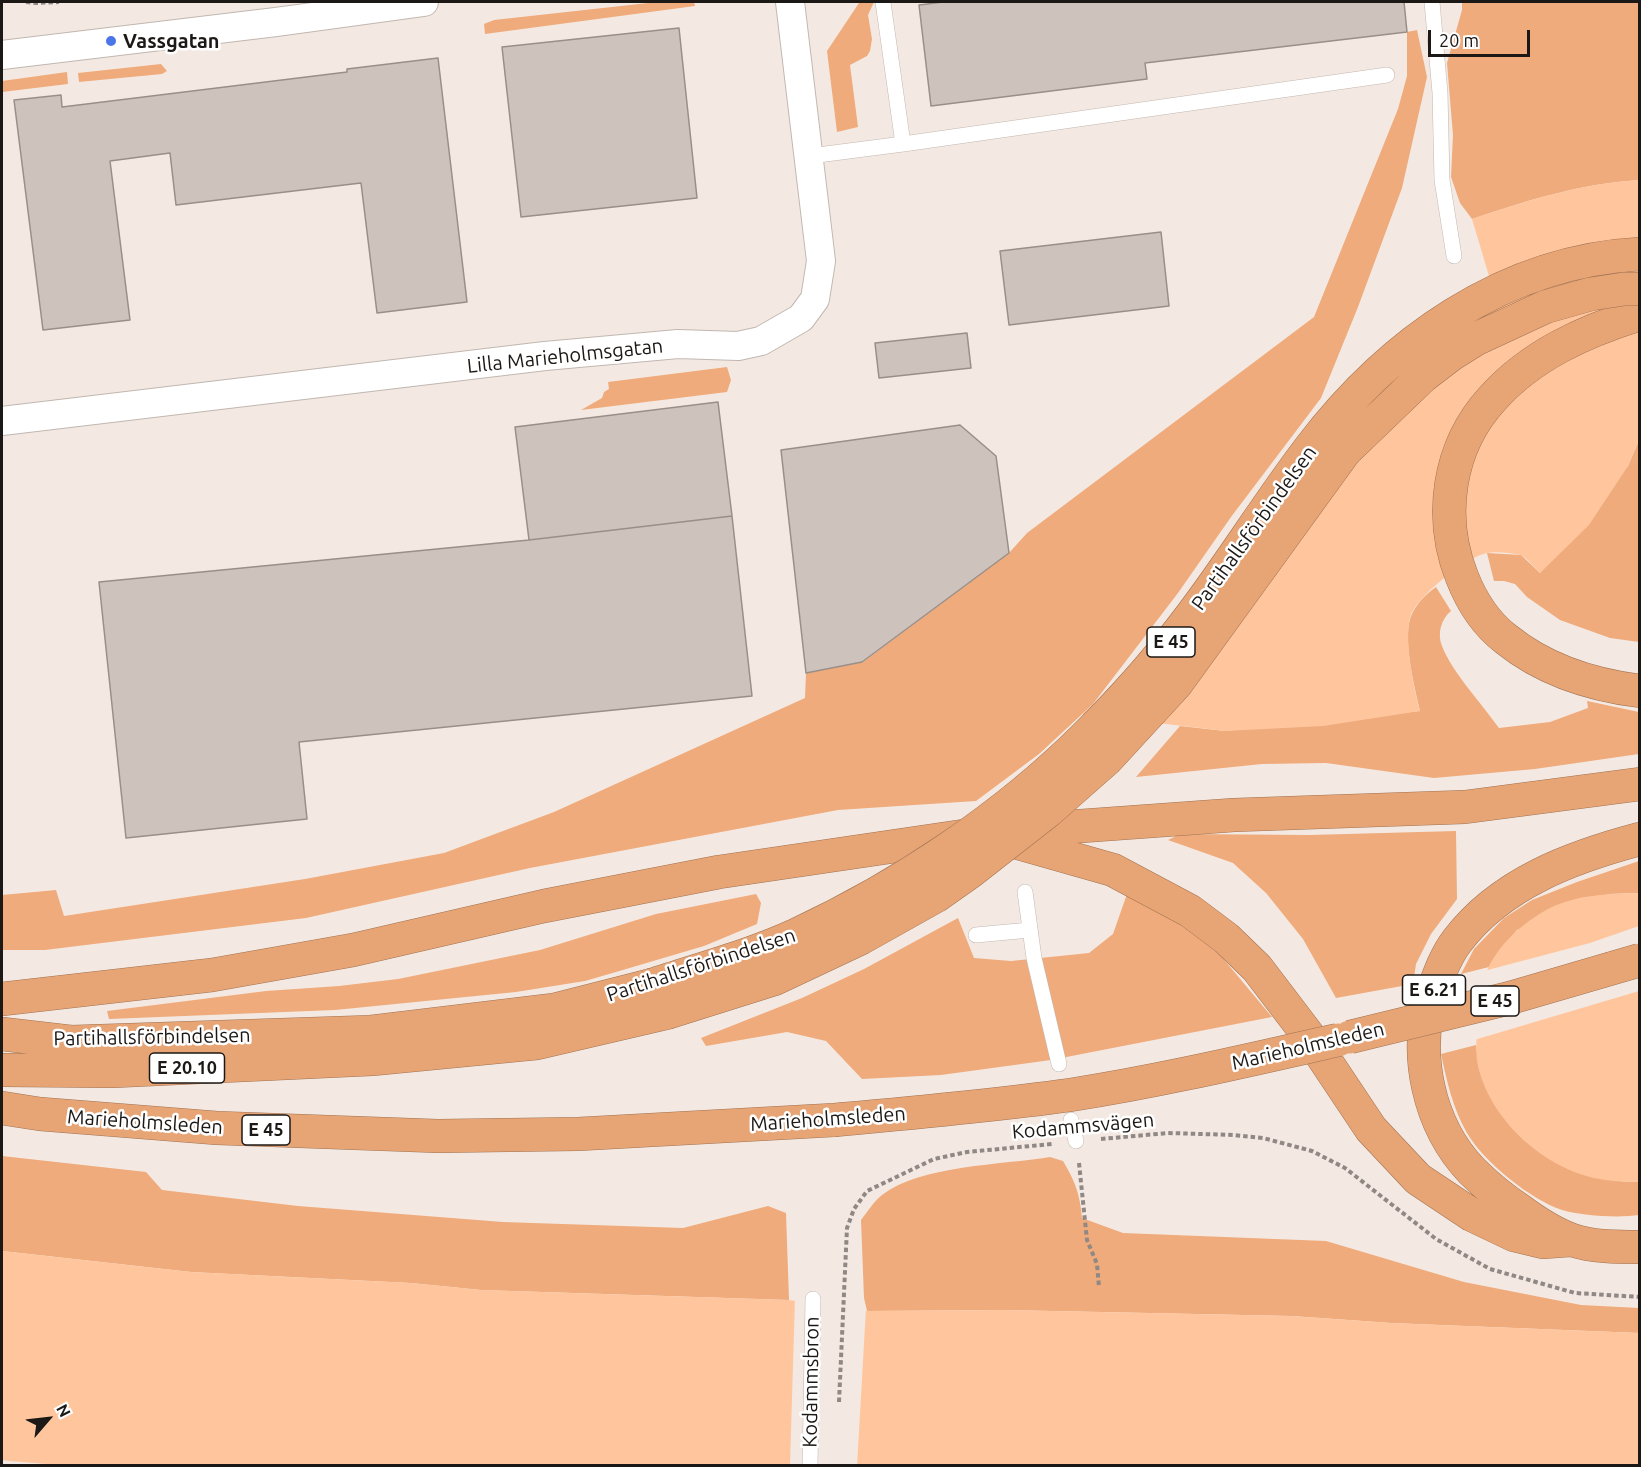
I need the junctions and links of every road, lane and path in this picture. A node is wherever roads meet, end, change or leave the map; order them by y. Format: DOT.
graph roads {
  1 [pos="26,2"];
  2 [pos="59,2"];
  3 [pos="424,2"];
  4 [pos="790,2"];
  5 [pos="883,2"];
  6 [pos="1432,2"];
  7 [pos="355,7"];
  8 [pos="2,55"];
  9 [pos="1387,75"];
  10 [pos="903,144"];
  11 [pos="810,156"];
  12 [pos="1640,254"];
  13 [pos="1454,256"];
  14 [pos="1640,289"];
  15 [pos="1640,314"];
  16 [pos="2,422"];
  17 [pos="1640,691"];
  18 [pos="1640,784"];
  19 [pos="984,833"];
  20 [pos="1640,839"];
  21 [pos="1025,892"];
  22 [pos="1030,930"];
  23 [pos="976,935"];
  24 [pos="1640,960"];
  25 [pos="2,999"];
  26 [pos="659,999"];
  27 [pos="2,1034"];
  28 [pos="1059,1064"];
  29 [pos="2,1070"];
  30 [pos="2,1108"];
  31 [pos="1071,1120"];
  32 [pos="1076,1142"];
  33 [pos="1401,1213"];
  34 [pos="1570,1240"];
  35 [pos="1640,1247"];
  36 [pos="1099,1287"];
  37 [pos="813,1299"];
  38 [pos="839,1406"];
  39 [pos="810,1466"];
  1 -- 2 [label="path"];
  3 -- 7 [label="street"];
  4 -- 11 [label="street, Lilla Marieholmsgatan"];
  5 -- 10 [label="lane"];
  6 -- 13 [label="lane"];
  7 -- 8 [label="street"];
  9 -- 10 [label="lane"];
  10 -- 11 [label="lane"];
  11 -- 16 [label="street, Lilla Marieholmsgatan"];
  12 -- 26 [label="highway, Partihallsförbindelsen / E 45, bridge"];
  14 -- 26 [label="highway, Partihallsförbindelsen / E 20.10, bridge"];
  15 -- 17 [label="highway"];
  18 -- 19 [label="highway"];
  19 -- 25 [label="highway"];
  19 -- 34 [label="highway"];
  20 -- 34 [label="highway, E 6.21"];
  21 -- 22 [label="lane"];
  22 -- 23 [label="lane"];
  22 -- 28 [label="lane"];
  24 -- 30 [label="highway, Marieholmsleden / E 45, bridge"];
  26 -- 27 [label="highway, Partihallsförbindelsen / E 45"];
  26 -- 29 [label="highway, Partihallsförbindelsen / E 20.10"];
  31 -- 32 [label="lane"];
  32 -- 33 [label="path, Kodammsvägen"];
  32 -- 36 [label="path"];
  32 -- 38 [label="path, Kodammsvägen"];
  34 -- 35 [label="highway, E 6.21"];
  37 -- 39 [label="lane, Kodammsbron"];
}
